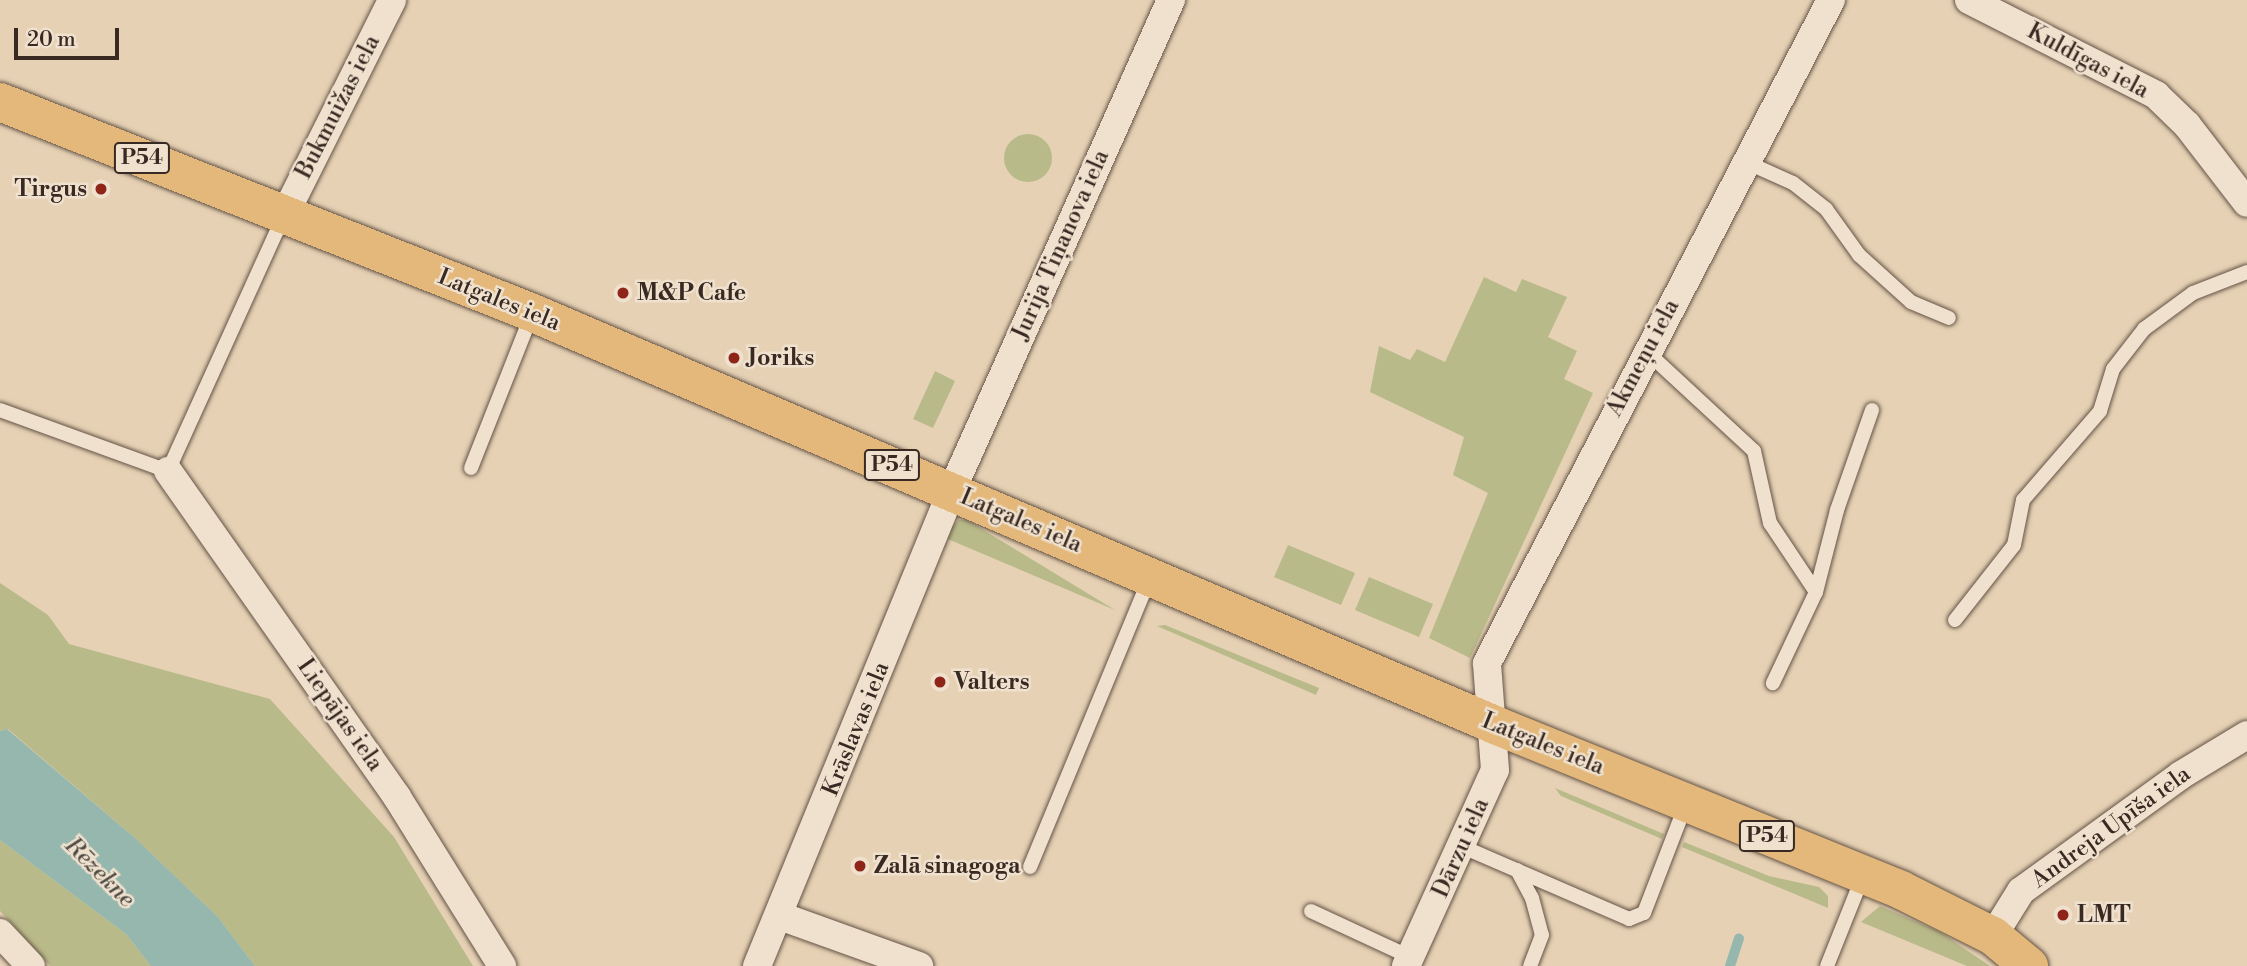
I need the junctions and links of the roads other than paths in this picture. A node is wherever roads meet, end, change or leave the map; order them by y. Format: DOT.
graph roads {
  1 [pos="392,0"];
  2 [pos="1171,0"];
  3 [pos="1831,0"];
  4 [pos="1969,0"];
  5 [pos="0,102"];
  6 [pos="1746,162"];
  7 [pos="2247,204"];
  8 [pos="285,214"];
  9 [pos="2247,272"];
  10 [pos="533,313"];
  11 [pos="1949,318"];
  12 [pos="1647,352"];
  13 [pos="0,410"];
  14 [pos="1872,410"];
  15 [pos="471,468"];
  16 [pos="168,471"];
  17 [pos="952,491"];
  18 [pos="1150,576"];
  19 [pos="1816,592"];
  20 [pos="1955,620"];
  21 [pos="1773,683"];
  22 [pos="1495,725"];
  23 [pos="2247,735"];
  24 [pos="1687,803"];
  25 [pos="1463,848"];
  26 [pos="1030,867"];
  27 [pos="1517,870"];
  28 [pos="1863,875"];
  29 [pos="1311,911"];
  30 [pos="780,916"];
  31 [pos="1993,936"];
  32 [pos="3,943"];
  33 [pos="1408,962"];
  34 [pos="31,966"];
  35 [pos="502,966"];
  36 [pos="757,966"];
  37 [pos="919,966"];
  38 [pos="1530,966"];
  39 [pos="1827,966"];
  40 [pos="2029,966"];
  1 -- 8 [label="street, Bukmuižas iela"];
  2 -- 17 [label="street, Jurija Tiņanova iela"];
  3 -- 6 [label="street, Akmeņu iela"];
  4 -- 7 [label="street, Kuldīgas iela"];
  5 -- 8 [label="main road, Latgales iela / P54"];
  6 -- 11 [label="lane"];
  6 -- 12 [label="street, Akmeņu iela"];
  8 -- 10 [label="main road, Latgales iela / P54"];
  8 -- 16 [label="lane"];
  9 -- 20 [label="lane"];
  10 -- 15 [label="lane"];
  10 -- 17 [label="main road, Latgales iela / P54"];
  12 -- 19 [label="lane"];
  12 -- 22 [label="street, Akmeņu iela"];
  13 -- 16 [label="lane"];
  14 -- 19 [label="lane"];
  16 -- 35 [label="street, Liepājas iela"];
  17 -- 18 [label="main road, Latgales iela / P54"];
  17 -- 30 [label="street, Krāslavas iela"];
  18 -- 22 [label="main road, Latgales iela / P54"];
  18 -- 26 [label="lane"];
  19 -- 21 [label="lane"];
  22 -- 24 [label="main road, Latgales iela / P54"];
  22 -- 25 [label="street, Dārzu iela"];
  23 -- 31 [label="street, Andreja Upīša iela"];
  24 -- 27 [label="lane"];
  24 -- 28 [label="main road, Latgales iela / P54"];
  25 -- 27 [label="lane"];
  25 -- 33 [label="street, Dārzu iela"];
  27 -- 38 [label="lane"];
  28 -- 31 [label="main road, Latgales iela / P54"];
  28 -- 39 [label="lane"];
  29 -- 33 [label="lane"];
  30 -- 36 [label="street, Krāslavas iela"];
  30 -- 37 [label="street"];
  31 -- 40 [label="main road, Latgales iela / P54"];
  32 -- 34 [label="street"];
}
